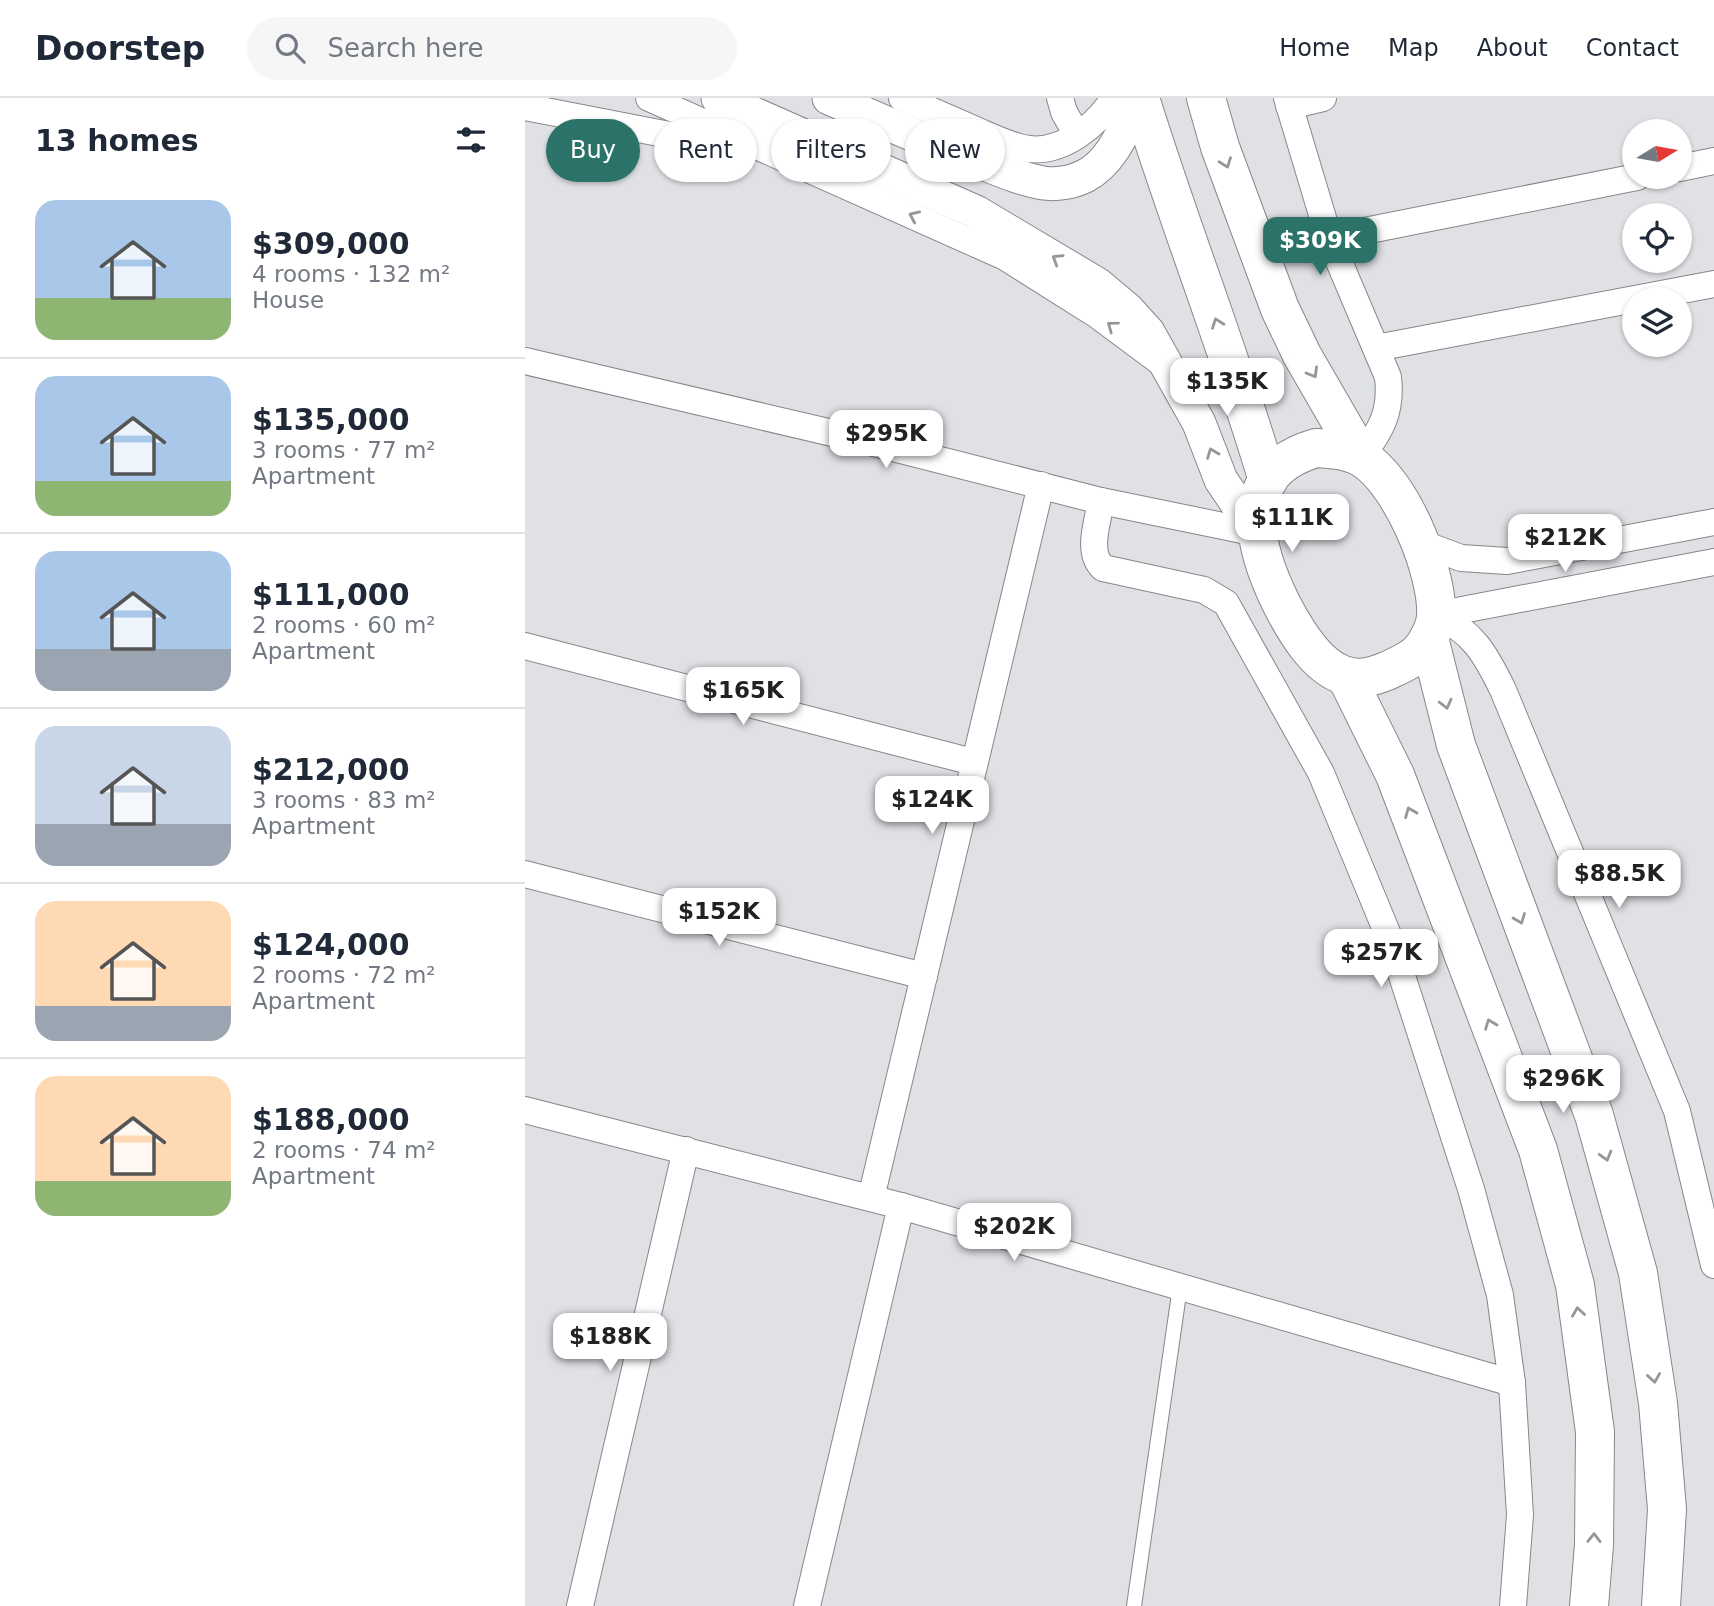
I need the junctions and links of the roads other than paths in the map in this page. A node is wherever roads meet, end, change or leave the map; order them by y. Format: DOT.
graph roads {
  1 [pos="649,98"];
  2 [pos="718,98"];
  3 [pos="829,98"];
  4 [pos="905,98"];
  5 [pos="1060,98"];
  6 [pos="1114,98"];
  7 [pos="1140,98"];
  8 [pos="1206,98"];
  9 [pos="1323,98"];
  10 [pos="1288,102"];
  11 [pos="525,107"];
  12 [pos="697,119"];
  13 [pos="654,132"];
  14 [pos="1077,135"];
  15 [pos="757,145"];
  16 [pos="1714,161"];
  17 [pos="1692,166"];
  18 [pos="1622,180"];
  19 [pos="1329,238"];
  20 [pos="1714,284"];
  21 [pos="1376,348"];
  22 [pos="525,362"];
  23 [pos="1167,367"];
  24 [pos="1361,457"];
  25 [pos="1268,481"];
  26 [pos="1041,485"];
  27 [pos="1101,501"];
  28 [pos="1714,522"];
  29 [pos="1257,533"];
  30 [pos="1420,543"];
  31 [pos="1714,562"];
  32 [pos="1433,626"];
  33 [pos="525,646"];
  34 [pos="1346,676"];
  35 [pos="973,762"];
  36 [pos="525,874"];
  37 [pos="924,976"];
  38 [pos="525,1110"];
  39 [pos="686,1150"];
  40 [pos="871,1198"];
  41 [pos="901,1206"];
  42 [pos="1714,1265"];
  43 [pos="1180,1287"];
  44 [pos="1512,1383"];
  45 [pos="580,1606"];
  46 [pos="807,1606"];
  47 [pos="1134,1606"];
  48 [pos="1513,1606"];
  49 [pos="1589,1606"];
  50 [pos="1661,1606"];
  1 -- 12 [label="street"];
  23 -- 2 [label="street, one-way"];
  3 -- 7 [label="street"];
  4 -- 14 [label="street"];
  5 -- 14 [label="street"];
  6 -- 14 [label="street"];
  25 -- 7 [label="main road, one-way"];
  8 -- 24 [label="main road, one-way"];
  9 -- 10 [label="street"];
  10 -- 19 [label="street"];
  11 -- 13 [label="street"];
  23 -- 15 [label="street, one-way"];
  16 -- 17 [label="street"];
  18 -- 19 [label="street"];
  19 -- 21 [label="street"];
  20 -- 21 [label="street"];
  21 -- 24 [label="street"];
  22 -- 26 [label="street"];
  29 -- 23 [label="street, one-way"];
  24 -- 25 [label="main road"];
  24 -- 30 [label="main road"];
  25 -- 29 [label="main road"];
  26 -- 27 [label="street"];
  26 -- 35 [label="street"];
  27 -- 29 [label="street"];
  27 -- 44 [label="street"];
  28 -- 30 [label="street"];
  29 -- 34 [label="main road"];
  30 -- 32 [label="main road"];
  31 -- 32 [label="street"];
  32 -- 34 [label="main road"];
  32 -- 42 [label="street"];
  32 -- 50 [label="main road, one-way"];
  33 -- 35 [label="street"];
  49 -- 34 [label="main road, one-way"];
  35 -- 37 [label="street"];
  36 -- 37 [label="street"];
  37 -- 40 [label="street"];
  38 -- 39 [label="street"];
  39 -- 40 [label="street"];
  39 -- 45 [label="street"];
  40 -- 41 [label="street"];
  41 -- 43 [label="street"];
  41 -- 46 [label="street"];
  43 -- 44 [label="street"];
  43 -- 47 [label="lane"];
  44 -- 48 [label="street"];
}
